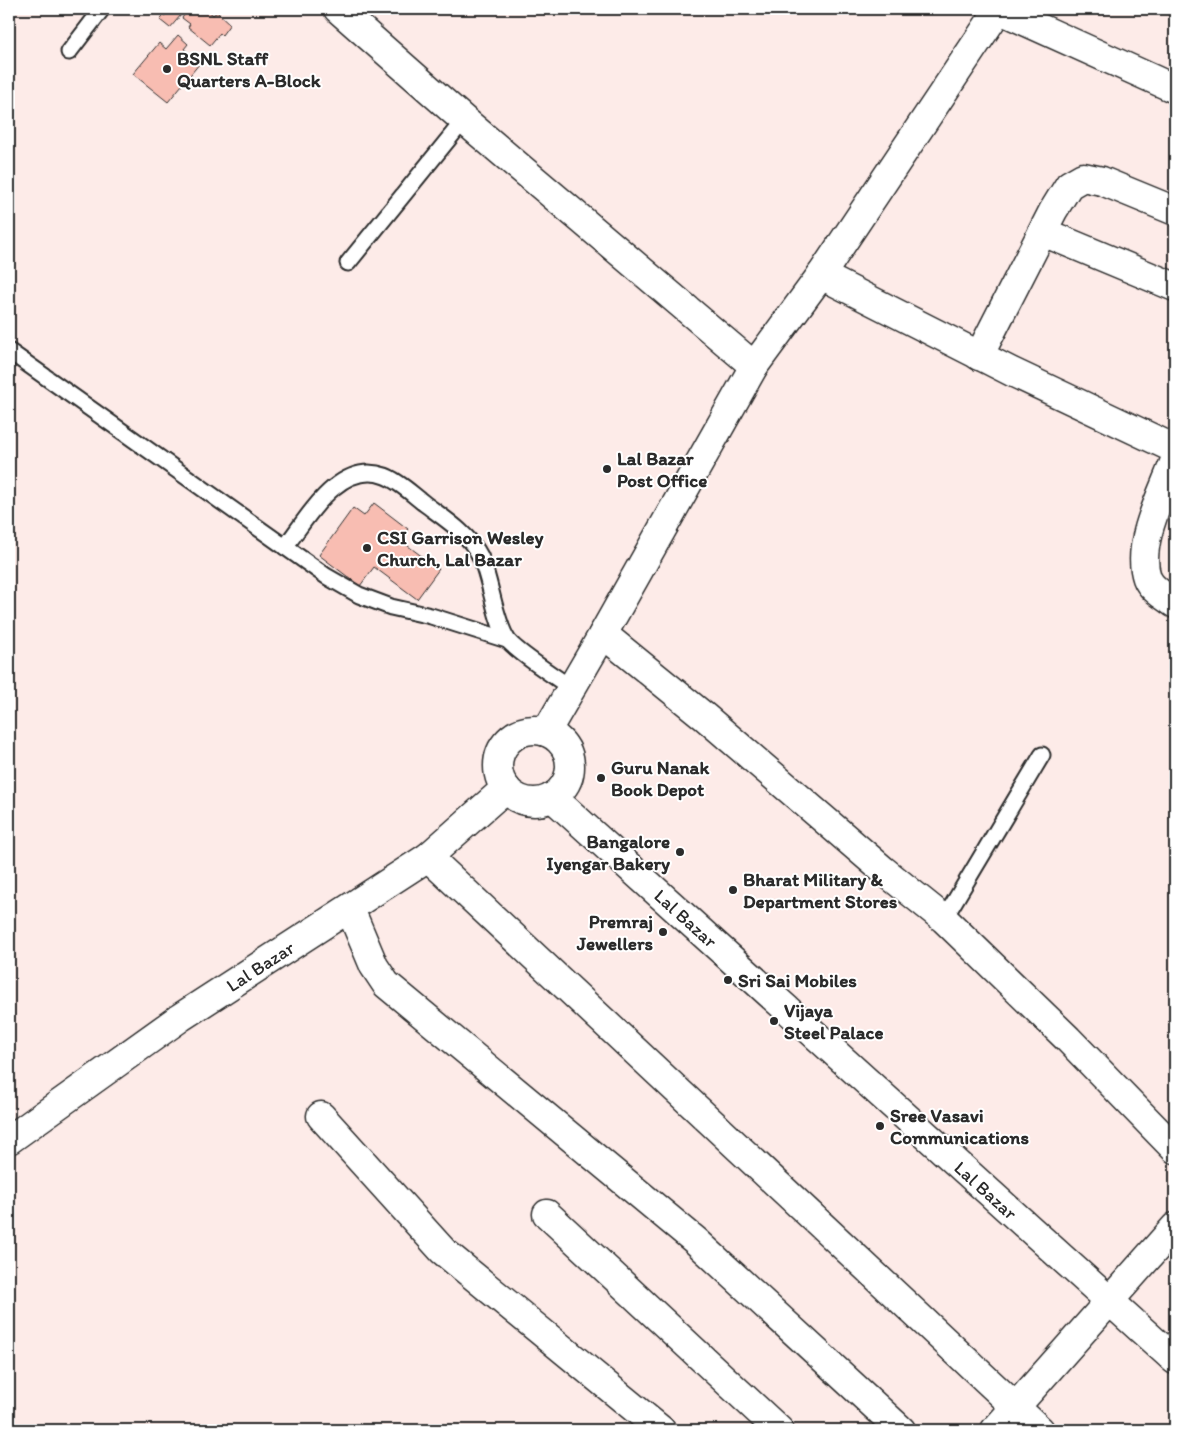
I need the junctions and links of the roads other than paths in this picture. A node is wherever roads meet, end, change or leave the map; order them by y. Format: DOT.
graph roads {
  1 [pos="102,9"];
  2 [pos="338,9"];
  3 [pos="998,9"];
  4 [pos="69,52"];
  5 [pos="1175,89"];
  6 [pos="464,120"];
  7 [pos="1175,211"];
  8 [pos="1043,232"];
  9 [pos="348,263"];
  10 [pos="820,275"];
  11 [pos="1175,287"];
  12 [pos="9,351"];
  13 [pos="979,356"];
  14 [pos="754,366"];
  15 [pos="1175,449"];
  16 [pos="1175,460"];
  17 [pos="285,547"];
  18 [pos="1175,604"];
  19 [pos="603,634"];
  20 [pos="507,640"];
  21 [pos="570,687"];
  22 [pos="546,732"];
  23 [pos="1042,755"];
  24 [pos="506,788"];
  25 [pos="552,797"];
  26 [pos="428,857"];
  27 [pos="350,909"];
  28 [pos="944,919"];
  29 [pos="321,1116"];
  30 [pos="9,1140"];
  31 [pos="1175,1150"];
  32 [pos="547,1214"];
  33 [pos="1175,1227"];
  34 [pos="1108,1301"];
  35 [pos="1175,1360"];
  36 [pos="1015,1407"];
  37 [pos="661,1430"];
  38 [pos="779,1430"];
  39 [pos="901,1430"];
  40 [pos="995,1430"];
  41 [pos="1040,1430"];
  1 -- 4 [label="lane"];
  2 -- 6 [label="street"];
  3 -- 5 [label="street"];
  3 -- 10 [label="street"];
  6 -- 9 [label="lane"];
  6 -- 14 [label="street"];
  7 -- 8 [label="street"];
  8 -- 11 [label="street"];
  8 -- 13 [label="street"];
  10 -- 13 [label="street"];
  10 -- 14 [label="street"];
  12 -- 17 [label="lane"];
  13 -- 15 [label="street"];
  14 -- 19 [label="street"];
  16 -- 18 [label="street"];
  17 -- 20 [label="lane"];
  17 -- 20 [label="lane"];
  19 -- 21 [label="street"];
  19 -- 28 [label="street"];
  20 -- 21 [label="lane"];
  21 -- 22 [label="street"];
  22 -- 24 [label="street"];
  22 -- 25 [label="street"];
  23 -- 28 [label="lane"];
  24 -- 25 [label="street"];
  24 -- 26 [label="street, Lal Bazar"];
  25 -- 34 [label="street, Lal Bazar"];
  26 -- 27 [label="street, Lal Bazar"];
  26 -- 36 [label="street"];
  27 -- 30 [label="street, Lal Bazar"];
  27 -- 39 [label="street"];
  28 -- 31 [label="street"];
  29 -- 37 [label="street"];
  32 -- 38 [label="street"];
  33 -- 34 [label="street"];
  34 -- 35 [label="street, Lal Bazar"];
  34 -- 36 [label="street"];
  36 -- 40 [label="street"];
  36 -- 41 [label="street"];
}
